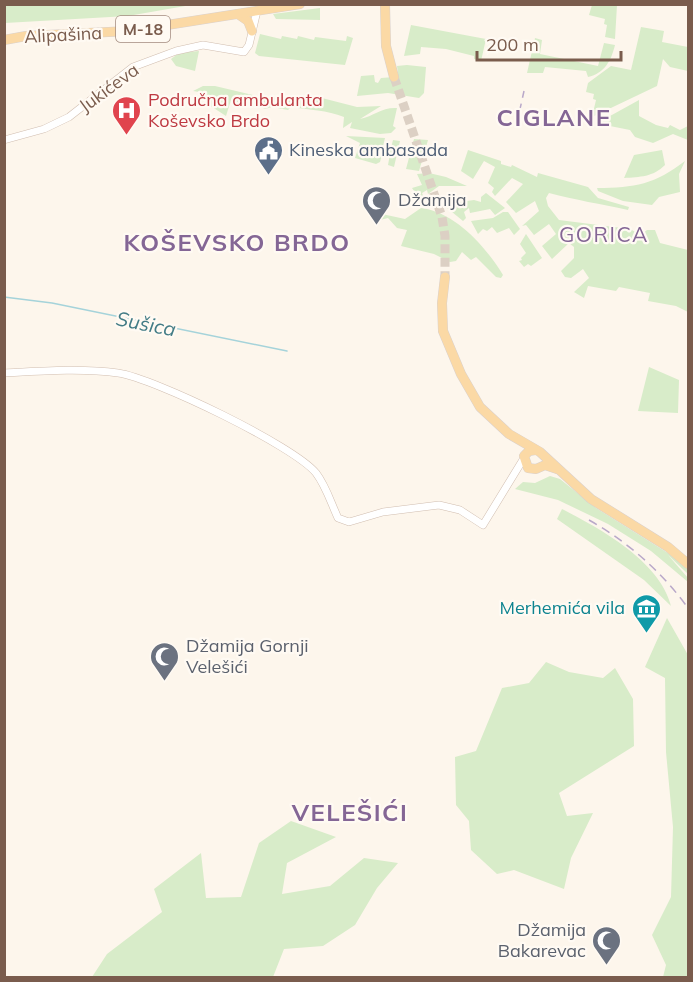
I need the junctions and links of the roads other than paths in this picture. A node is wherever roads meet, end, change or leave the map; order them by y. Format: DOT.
graph roads {
  1 [pos="300,4"];
  2 [pos="385,4"];
  3 [pos="257,11"];
  4 [pos="238,14"];
  5 [pos="252,31"];
  6 [pos="4,40"];
  7 [pos="394,77"];
  8 [pos="4,140"];
  9 [pos="445,277"];
  10 [pos="4,374"];
  11 [pos="520,442"];
  12 [pos="538,451"];
  13 [pos="524,456"];
  14 [pos="541,466"];
  15 [pos="528,468"];
  16 [pos="559,470"];
  17 [pos="515,472"];
  18 [pos="688,564"];
  1 -- 3 [label="main road, Alipašina / M-18"];
  2 -- 7 [label="main road"];
  3 -- 4 [label="main road, Alipašina / M-18"];
  3 -- 5 [label="street, Jukićeva"];
  4 -- 5 [label="main road"];
  4 -- 6 [label="main road, Alipašina / M-18"];
  5 -- 8 [label="street, Jukićeva"];
  9 -- 11 [label="main road"];
  10 -- 17 [label="street"];
  11 -- 12 [label="main road"];
  11 -- 13 [label="main road"];
  12 -- 13 [label="main road"];
  12 -- 14 [label="main road"];
  12 -- 16 [label="main road"];
  13 -- 15 [label="main road"];
  13 -- 17 [label="street"];
  14 -- 15 [label="main road"];
  14 -- 16 [label="main road"];
  15 -- 17 [label="street"];
  16 -- 18 [label="main road"];
}
